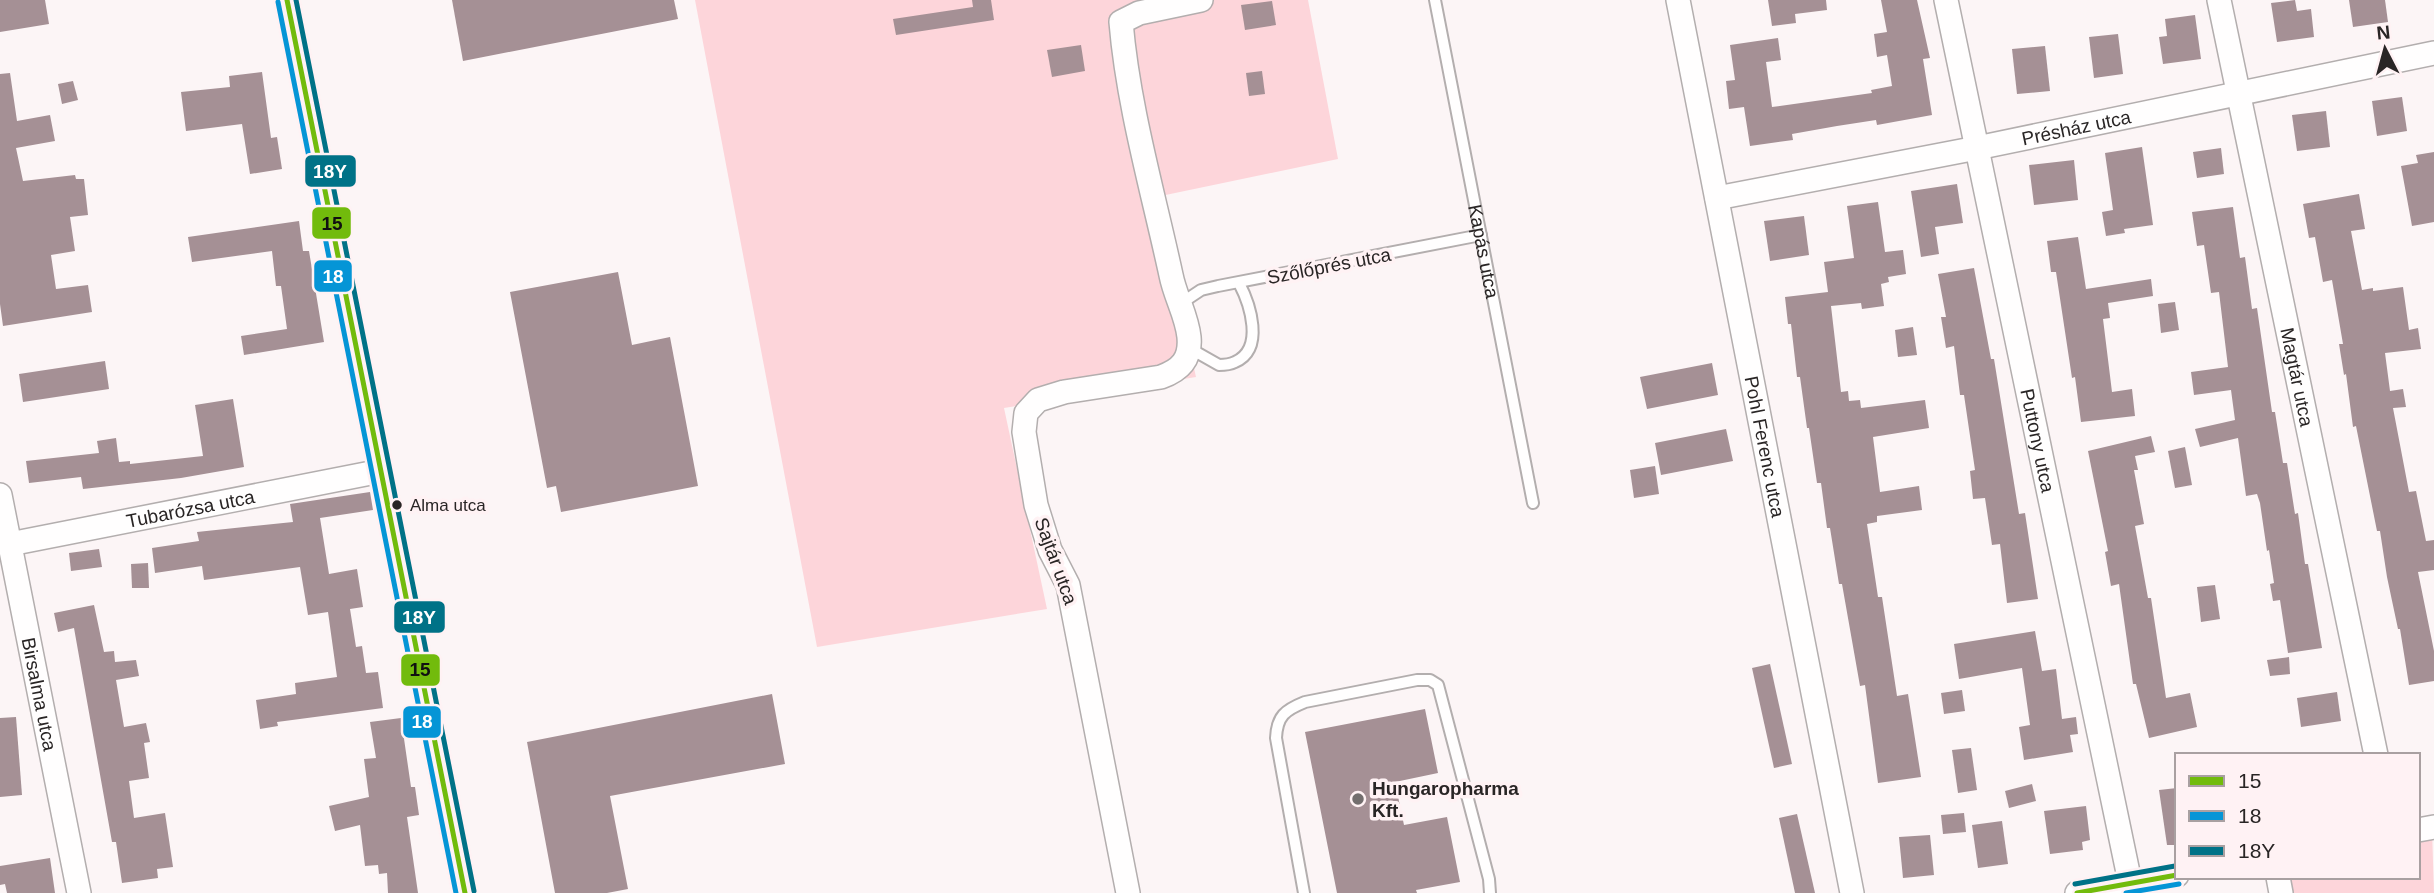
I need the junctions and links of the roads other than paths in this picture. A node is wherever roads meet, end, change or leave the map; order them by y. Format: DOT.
graph roads {
  1 [pos="287,0"];
  2 [pos="1201,0"];
  3 [pos="1435,0"];
  4 [pos="1678,0"];
  5 [pos="1946,0"];
  6 [pos="2220,0"];
  7 [pos="2434,53"];
  8 [pos="2239,94"];
  9 [pos="1976,148"];
  10 [pos="1717,198"];
  11 [pos="1481,235"];
  12 [pos="1239,283"];
  13 [pos="1180,304"];
  14 [pos="1188,347"];
  15 [pos="381,471"];
  16 [pos="0,495"];
  17 [pos="1533,503"];
  18 [pos="5,543"];
  19 [pos="2376,753"];
  20 [pos="2175,875"];
  21 [pos="2130,882"];
  22 [pos="79,893"];
  23 [pos="465,893"];
  24 [pos="1128,893"];
  25 [pos="1304,893"];
  26 [pos="1490,893"];
  27 [pos="1852,893"];
  28 [pos="2077,893"];
  1 -- 15 [label="street"];
  2 -- 13 [label="street"];
  3 -- 11 [label="lane, Kapás utca"];
  4 -- 10 [label="street, Pohl Ferenc utca"];
  5 -- 9 [label="street, Puttony utca"];
  6 -- 8 [label="street, Magtár utca"];
  7 -- 8 [label="street, Présház utca"];
  8 -- 9 [label="street, Présház utca"];
  8 -- 19 [label="street, Magtár utca"];
  9 -- 10 [label="street, Présház utca"];
  9 -- 21 [label="street, Puttony utca"];
  10 -- 27 [label="street, Pohl Ferenc utca"];
  11 -- 12 [label="lane, Szőlőprés utca"];
  11 -- 17 [label="lane, Kapás utca"];
  12 -- 13 [label="lane, Szőlőprés utca"];
  12 -- 14 [label="lane"];
  13 -- 14 [label="street"];
  14 -- 24 [label="street, Sajtár utca"];
  15 -- 18 [label="street, Tubarózsa utca"];
  15 -- 23 [label="street"];
  16 -- 18 [label="street, Birsalma utca"];
  18 -- 22 [label="street, Birsalma utca"];
  20 -- 21 [label="street"];
  21 -- 28 [label="street"];
  25 -- 26 [label="lane"];
}
